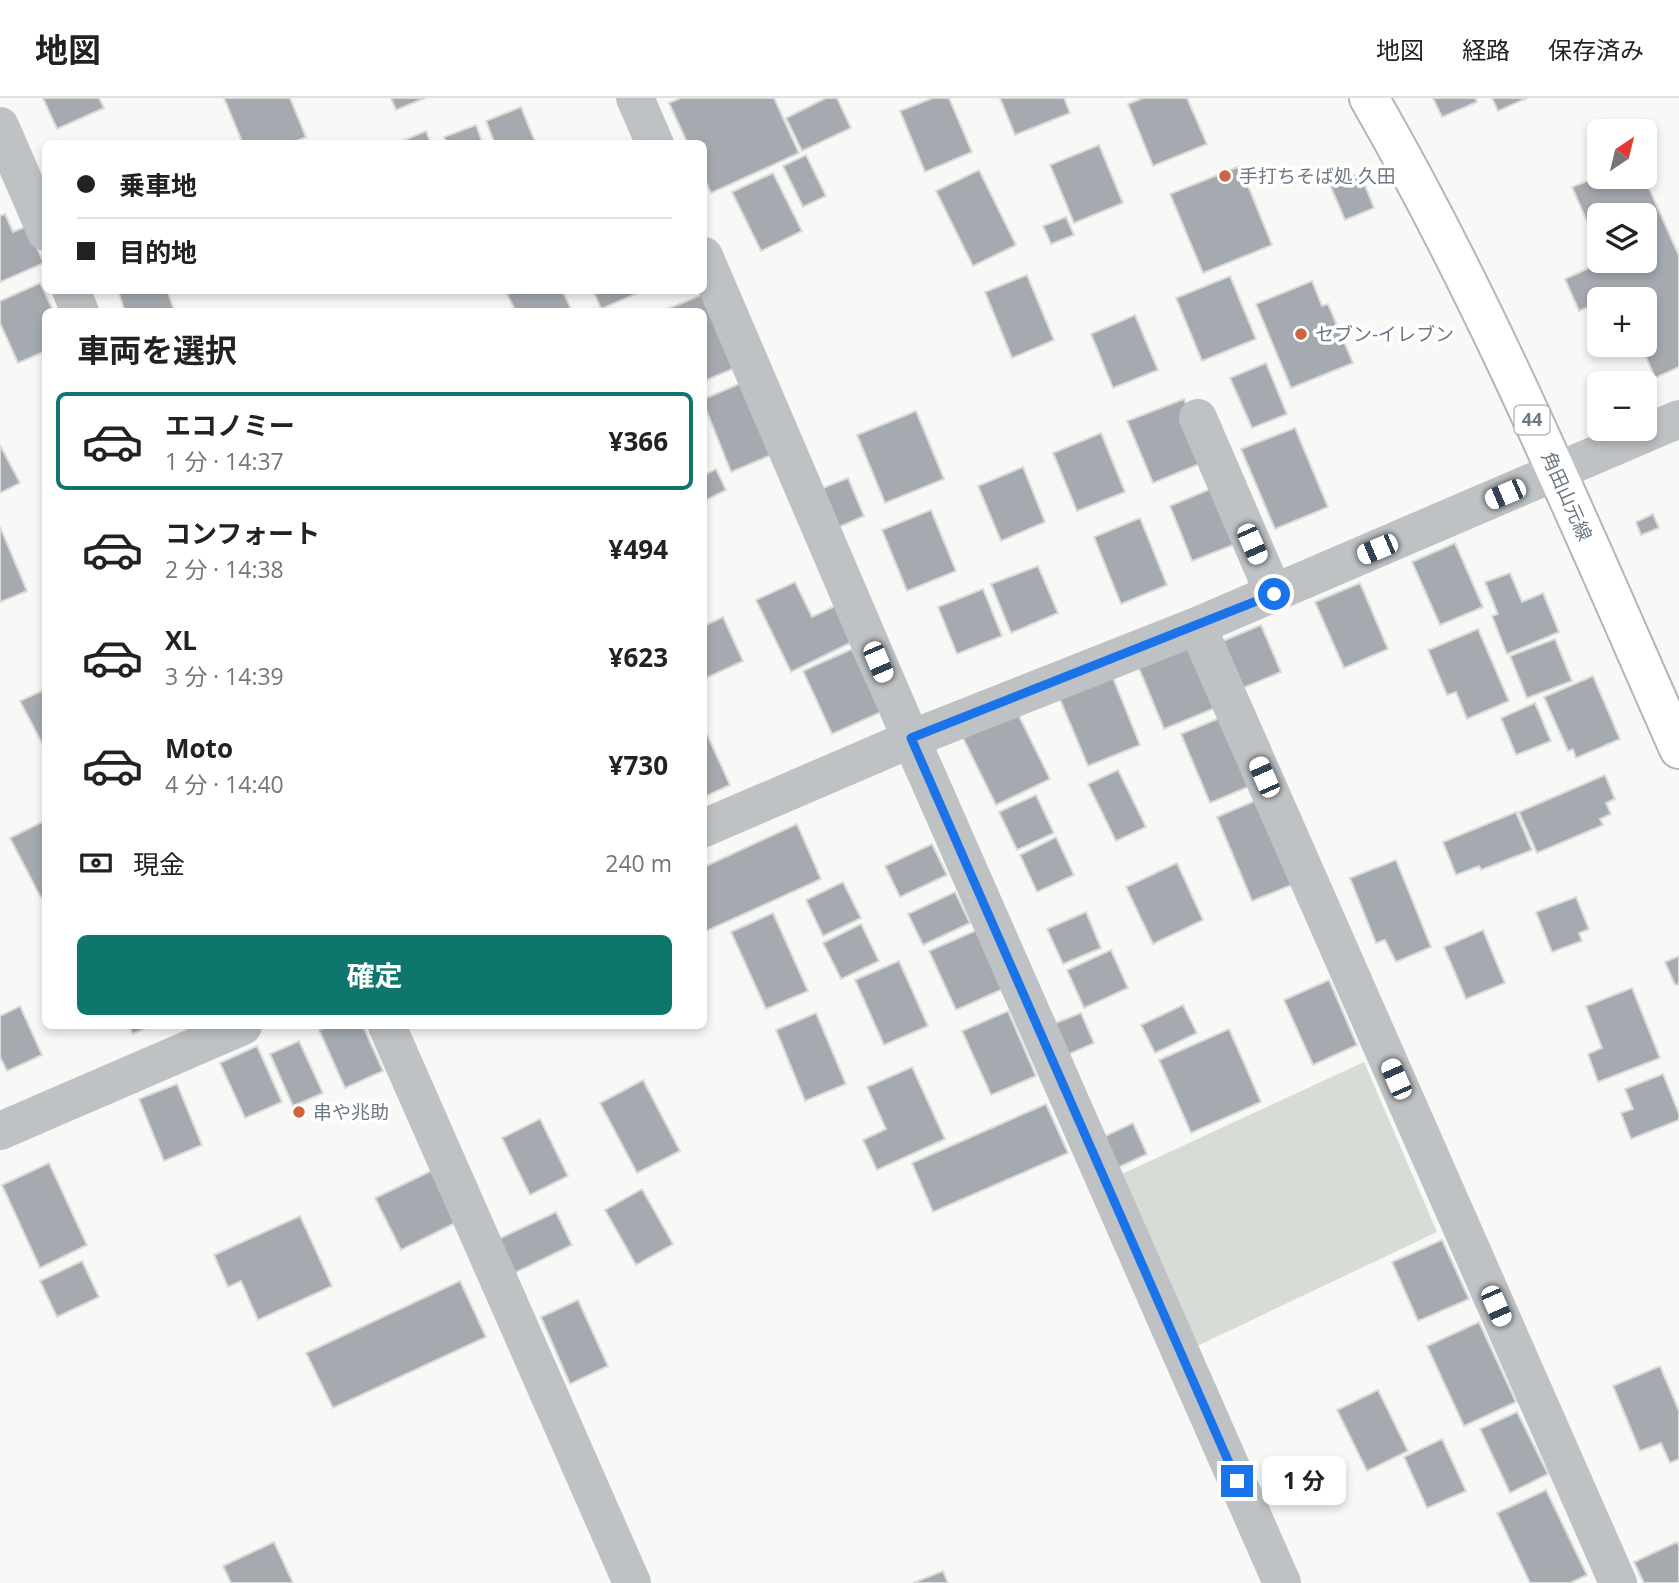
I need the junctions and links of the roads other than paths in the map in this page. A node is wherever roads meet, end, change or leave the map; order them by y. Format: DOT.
graph roads {
  1 [pos="635,98"];
  2 [pos="1369,98"];
  3 [pos="0,126"];
  4 [pos="653,140"];
  5 [pos="42,223"];
  6 [pos="707,264"];
  7 [pos="1198,418"];
  8 [pos="1679,419"];
  9 [pos="1556,472"];
  10 [pos="1274,594"];
  11 [pos="1197,626"];
  12 [pos="911,738"];
  13 [pos="1679,749"];
  14 [pos="707,827"];
  15 [pos="236,1029"];
  16 [pos="388,1029"];
  17 [pos="0,1131"];
  18 [pos="632,1583"];
  19 [pos="1282,1583"];
  20 [pos="1618,1583"];
  1 -- 4 [label="street"];
  2 -- 9 [label="main road, 角田山元線 / 44"];
  3 -- 5 [label="street"];
  6 -- 12 [label="street"];
  7 -- 10 [label="street"];
  8 -- 9 [label="street"];
  9 -- 10 [label="street"];
  9 -- 13 [label="main road, 角田山元線 / 44"];
  10 -- 11 [label="street"];
  11 -- 12 [label="street"];
  11 -- 20 [label="street"];
  12 -- 14 [label="street"];
  12 -- 19 [label="street"];
  15 -- 17 [label="street"];
  16 -- 18 [label="street"];
}
